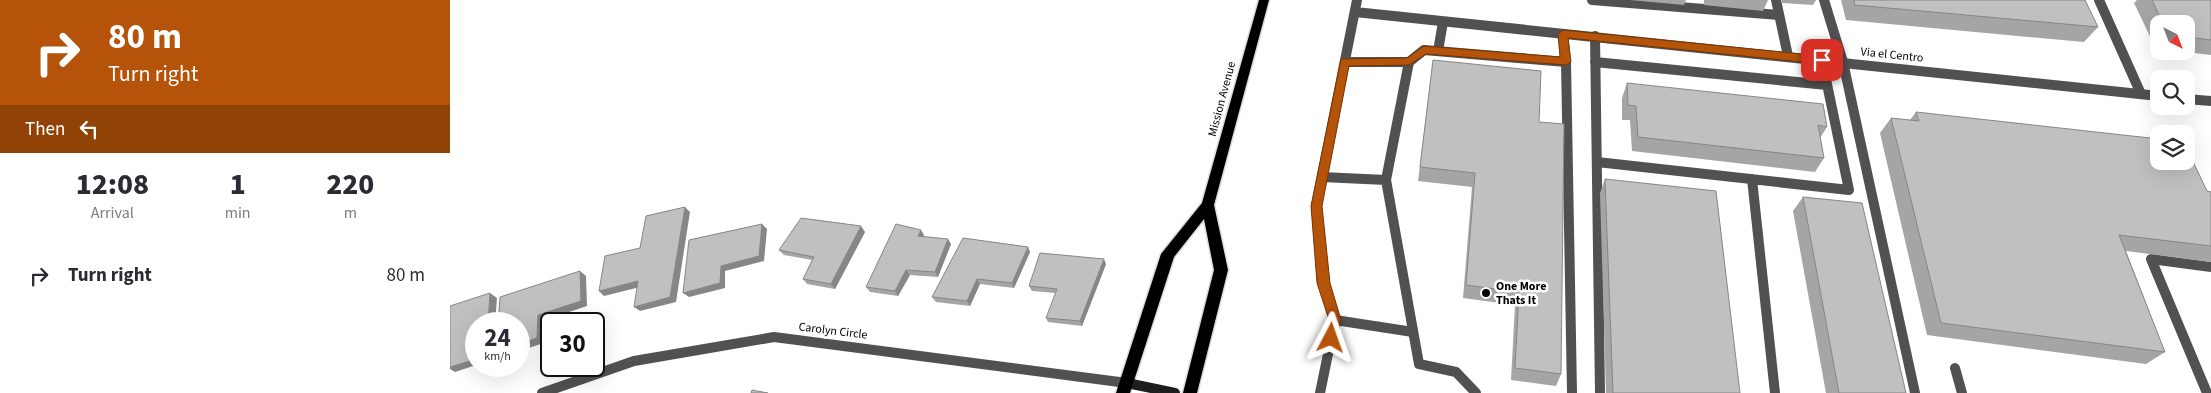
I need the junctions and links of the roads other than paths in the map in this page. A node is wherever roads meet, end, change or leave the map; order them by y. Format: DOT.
graph roads {
  1 [pos="1264,0"];
  2 [pos="1357,0"];
  3 [pos="1592,0"];
  4 [pos="1776,0"];
  5 [pos="1824,0"];
  6 [pos="2099,0"];
  7 [pos="1355,12"];
  8 [pos="1779,15"];
  9 [pos="1443,22"];
  10 [pos="1563,34"];
  11 [pos="1595,36"];
  12 [pos="1438,51"];
  13 [pos="1788,56"];
  14 [pos="1822,60"];
  15 [pos="1345,62"];
  16 [pos="1409,62"];
  17 [pos="1566,62"];
  18 [pos="1595,62"];
  19 [pos="1843,62"];
  20 [pos="1827,85"];
  21 [pos="2141,94"];
  22 [pos="2150,95"];
  23 [pos="2195,100"];
  24 [pos="2211,101"];
  25 [pos="1596,162"];
  26 [pos="1322,176"];
  27 [pos="1752,179"];
  28 [pos="1386,180"];
  29 [pos="1208,205"];
  30 [pos="2211,267"];
  31 [pos="1335,320"];
  32 [pos="1413,332"];
  33 [pos="1955,368"];
  34 [pos="1125,388"];
  35 [pos="542,393"];
  36 [pos="1175,393"];
  37 [pos="1190,393"];
  38 [pos="1320,393"];
  39 [pos="1476,393"];
  40 [pos="1572,393"];
  41 [pos="1600,393"];
  42 [pos="1775,393"];
  43 [pos="1915,393"];
  44 [pos="1962,393"];
  45 [pos="2207,393"];
  1 -- 29 [label="main road, Mission Avenue"];
  2 -- 7 [label="street"];
  3 -- 8 [label="street"];
  4 -- 8 [label="street"];
  5 -- 19 [label="street"];
  6 -- 21 [label="street"];
  7 -- 9 [label="street, Via el Centro"];
  7 -- 15 [label="street"];
  8 -- 13 [label="street"];
  9 -- 10 [label="street, Via el Centro"];
  9 -- 12 [label="street"];
  10 -- 11 [label="street, Via el Centro"];
  10 -- 17 [label="street"];
  11 -- 13 [label="street, Via el Centro"];
  11 -- 18 [label="street"];
  12 -- 16 [label="street"];
  12 -- 17 [label="street"];
  13 -- 14 [label="street, Via el Centro"];
  14 -- 19 [label="street, Via el Centro"];
  14 -- 20 [label="street"];
  15 -- 16 [label="street"];
  15 -- 26 [label="street"];
  16 -- 28 [label="street"];
  17 -- 40 [label="street"];
  18 -- 20 [label="street"];
  18 -- 25 [label="street"];
  19 -- 21 [label="street, Via el Centro"];
  19 -- 43 [label="street"];
  20 -- 27 [label="street"];
  21 -- 22 [label="street, Via el Centro"];
  23 -- 24 [label="street"];
  25 -- 27 [label="street"];
  25 -- 41 [label="street"];
  26 -- 28 [label="street"];
  26 -- 31 [label="street"];
  27 -- 42 [label="street"];
  28 -- 32 [label="street"];
  29 -- 34 [label="main road, Mission Avenue"];
  29 -- 37 [label="main road, Mission Avenue"];
  30 -- 45 [label="street"];
  31 -- 32 [label="street"];
  31 -- 38 [label="street"];
  32 -- 39 [label="street"];
  33 -- 44 [label="street"];
  34 -- 35 [label="street, Carolyn Circle"];
  34 -- 36 [label="street"];
}
